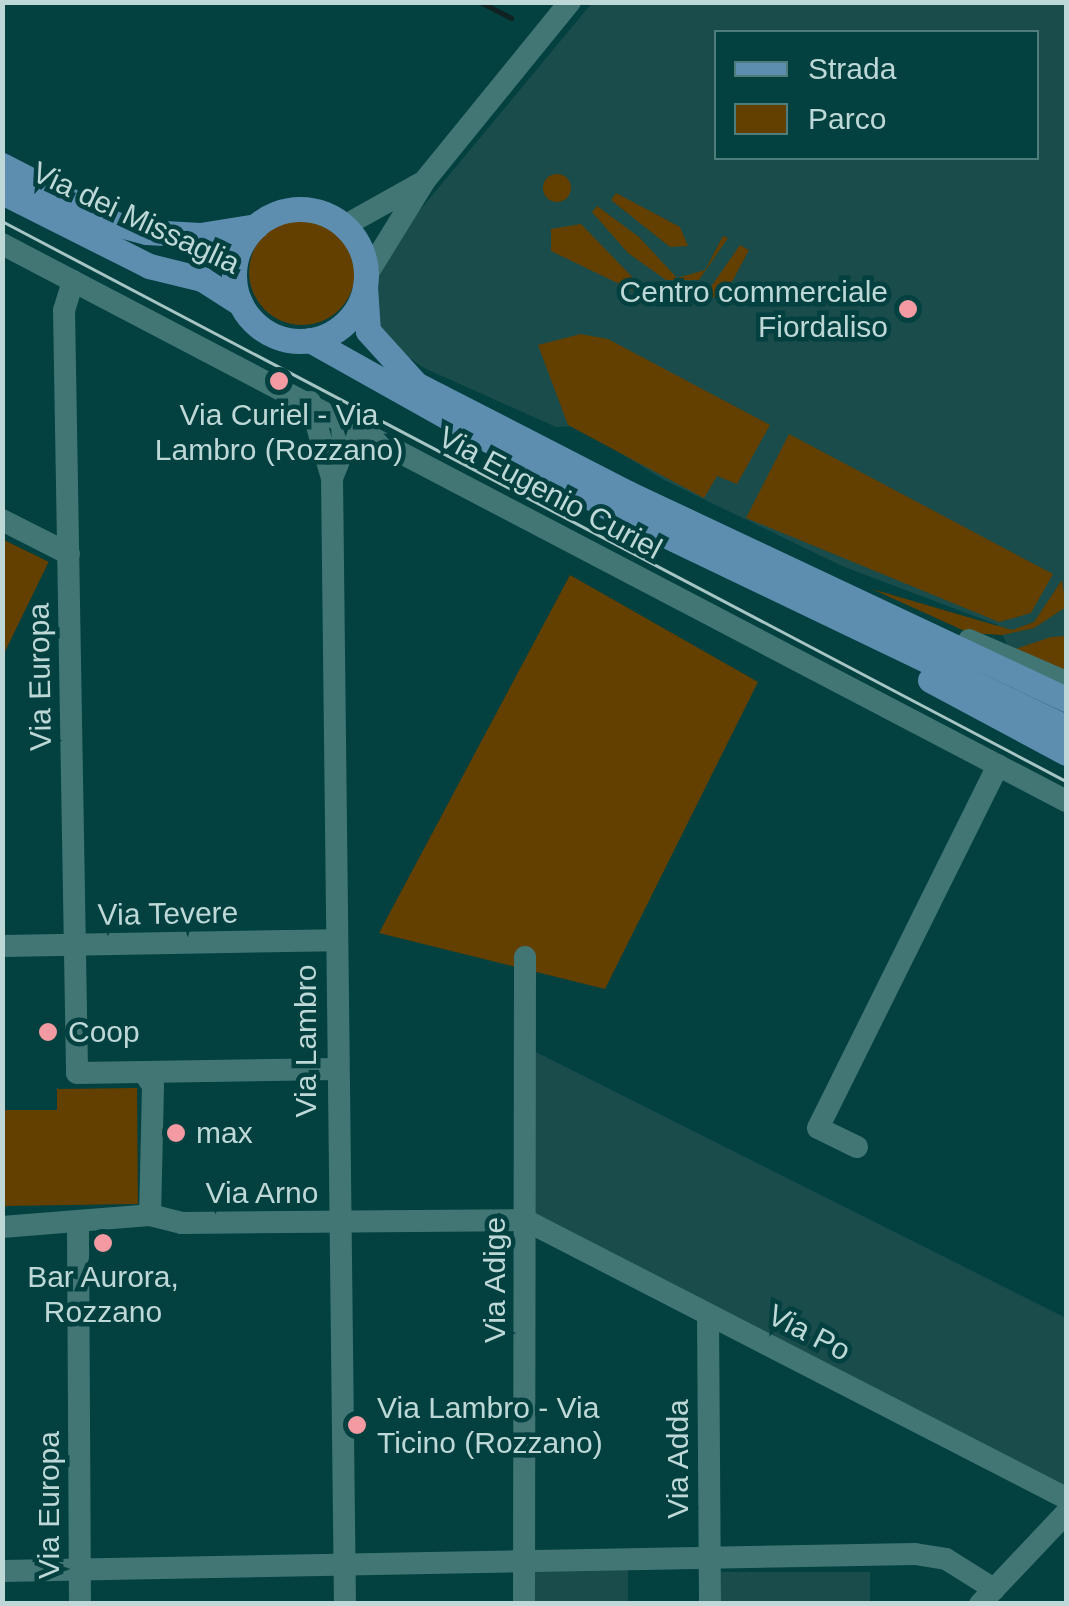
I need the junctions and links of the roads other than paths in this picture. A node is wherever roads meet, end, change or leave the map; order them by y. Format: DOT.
graph roads {
  1 [pos="570,2"];
  2 [pos="2,165"];
  3 [pos="426,179"];
  4 [pos="2,192"];
  5 [pos="256,226"];
  6 [pos="344,226"];
  7 [pos="2,244"];
  8 [pos="73,281"];
  9 [pos="366,281"];
  10 [pos="241,304"];
  11 [pos="310,340"];
  12 [pos="310,402"];
  13 [pos="342,420"];
  14 [pos="376,440"];
  15 [pos="332,478"];
  16 [pos="2,520"];
  17 [pos="69,554"];
  18 [pos="765,585"];
  19 [pos="960,636"];
  20 [pos="1066,682"];
  21 [pos="1066,699"];
  22 [pos="1066,727"];
  23 [pos="1066,753"];
  24 [pos="998,765"];
  25 [pos="1066,802"];
  26 [pos="335,940"];
  27 [pos="2,946"];
  28 [pos="76,946"];
  29 [pos="524,958"];
  30 [pos="336,1069"];
  31 [pos="145,1074"];
  32 [pos="857,1147"];
  33 [pos="150,1216"];
  34 [pos="525,1220"];
  35 [pos="338,1224"];
  36 [pos="78,1226"];
  37 [pos="2,1227"];
  38 [pos="708,1314"];
  39 [pos="1066,1498"];
  40 [pos="1066,1513"];
  41 [pos="524,1560"];
  42 [pos="708,1560"];
  43 [pos="344,1566"];
  44 [pos="80,1568"];
  45 [pos="2,1570"];
  46 [pos="988,1596"];
  47 [pos="80,1604"];
  48 [pos="344,1604"];
  49 [pos="524,1604"];
  50 [pos="710,1604"];
  1 -- 3 [label="street"];
  2 -- 5 [label="main road, Via dei Missaglia"];
  3 -- 6 [label="street"];
  3 -- 9 [label="street"];
  4 -- 10 [label="main road, Via dei Missaglia"];
  5 -- 6 [label="main road, Via dei Missaglia"];
  5 -- 10 [label="main road, Via dei Missaglia"];
  6 -- 9 [label="main road"];
  7 -- 8 [label="street, Via Eugenio Curiel"];
  8 -- 12 [label="street, Via Eugenio Curiel"];
  8 -- 17 [label="street, Via Europa"];
  9 -- 11 [label="main road"];
  9 -- 21 [label="main road, Via Eugenio Curiel"];
  10 -- 11 [label="main road, Via dei Missaglia"];
  11 -- 18 [label="main road, Via Eugenio Curiel"];
  12 -- 13 [label="street, Via Eugenio Curiel"];
  12 -- 15 [label="street"];
  13 -- 14 [label="street, Via Eugenio Curiel"];
  13 -- 15 [label="street"];
  14 -- 15 [label="street"];
  14 -- 24 [label="street, Via Eugenio Curiel"];
  15 -- 26 [label="street, Via Lambro"];
  16 -- 17 [label="street"];
  17 -- 28 [label="street, Via Europa"];
  18 -- 22 [label="main road, Via Eugenio Curiel"];
  18 -- 23 [label="main road"];
  19 -- 20 [label="street"];
  24 -- 25 [label="street, Via Eugenio Curiel"];
  24 -- 32 [label="street"];
  26 -- 28 [label="street, Via Tevere"];
  26 -- 30 [label="street, Via Lambro"];
  27 -- 28 [label="street, Via Tevere"];
  28 -- 31 [label="street, Via Europa"];
  29 -- 34 [label="street, Via Adige"];
  30 -- 31 [label="street"];
  30 -- 35 [label="street, Via Lambro"];
  31 -- 33 [label="street"];
  33 -- 35 [label="street, Via Arno"];
  33 -- 36 [label="street, Via Arno"];
  34 -- 35 [label="street, Via Arno"];
  34 -- 38 [label="street, Via Po"];
  34 -- 41 [label="street, Via Adige"];
  35 -- 43 [label="street, Via Lambro"];
  36 -- 37 [label="street, Via Arno"];
  36 -- 44 [label="street, Via Europa"];
  38 -- 39 [label="street, Via Po"];
  38 -- 42 [label="street, Via Adda"];
  40 -- 46 [label="street"];
  41 -- 42 [label="street"];
  41 -- 43 [label="street"];
  41 -- 49 [label="street, Via Adige"];
  42 -- 46 [label="street"];
  42 -- 50 [label="street, Via Adda"];
  43 -- 44 [label="street"];
  43 -- 48 [label="street, Via Lambro"];
  44 -- 45 [label="street"];
  44 -- 47 [label="street, Via Europa"];
}
